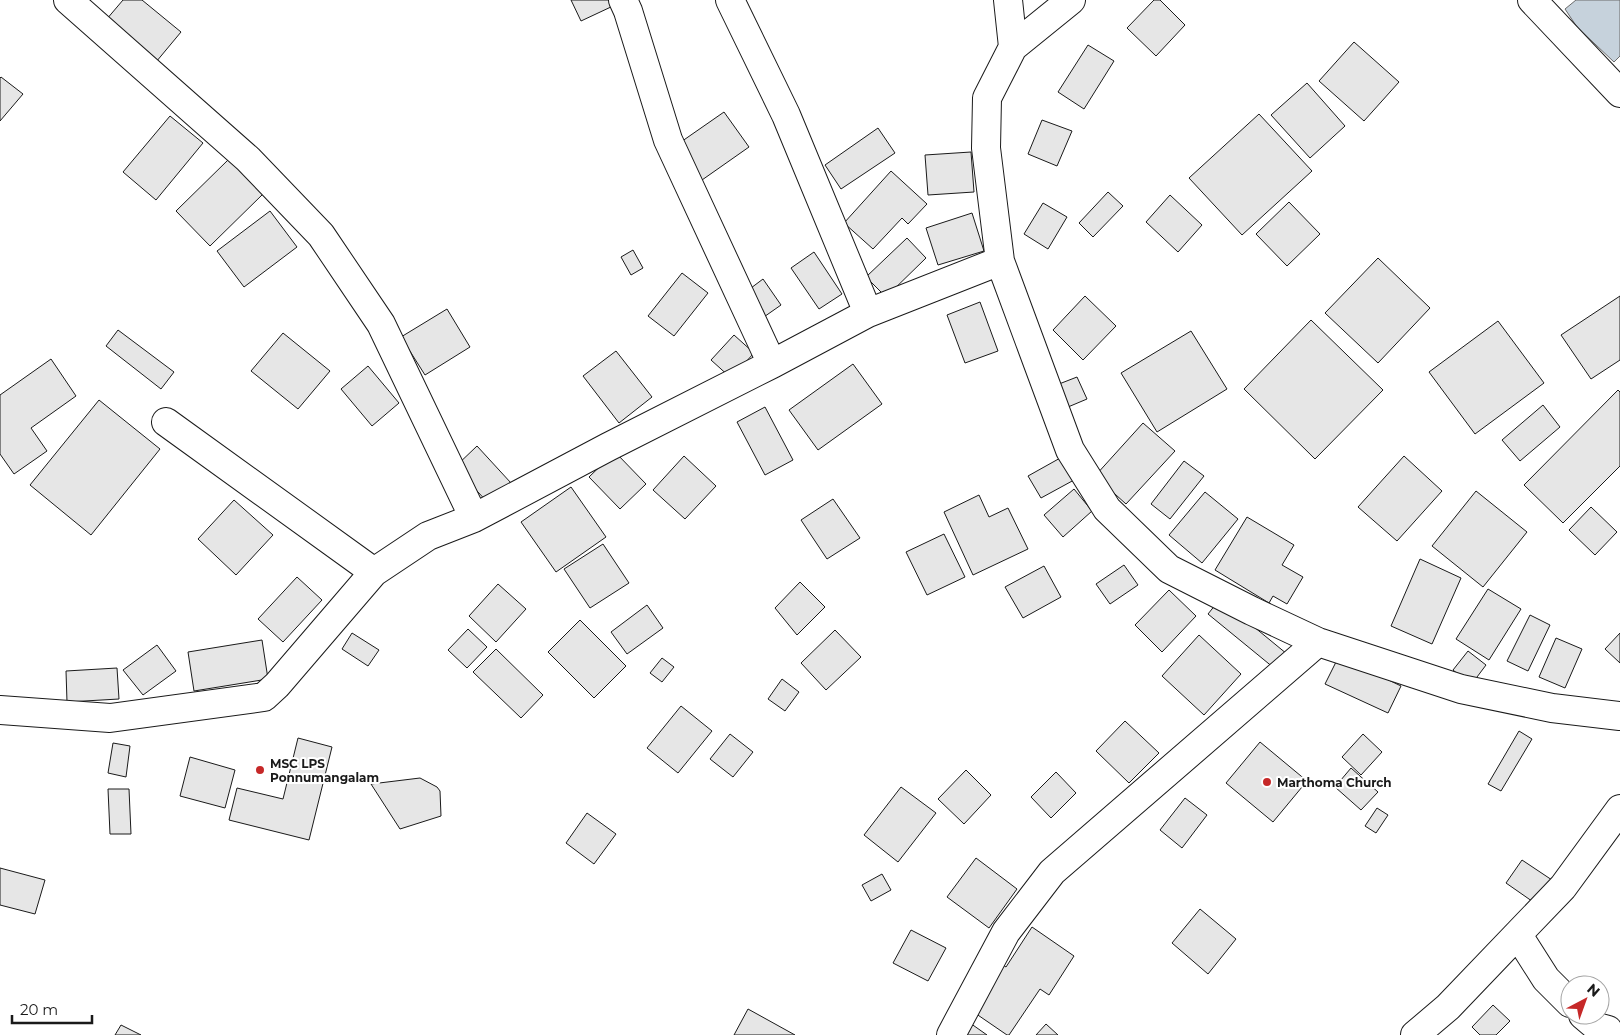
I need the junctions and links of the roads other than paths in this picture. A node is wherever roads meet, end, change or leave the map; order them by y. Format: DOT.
graph roads {
  1 [pos="68,0"];
  2 [pos="623,0"];
  3 [pos="730,0"];
  4 [pos="1008,0"];
  5 [pos="1071,0"];
  6 [pos="1532,0"];
  7 [pos="1013,47"];
  8 [pos="1620,93"];
  9 [pos="1000,261"];
  10 [pos="868,313"];
  11 [pos="772,364"];
  12 [pos="166,422"];
  13 [pos="474,518"];
  14 [pos="374,572"];
  15 [pos="1318,642"];
  16 [pos="0,710"];
  17 [pos="1620,716"];
  18 [pos="1620,809"];
  19 [pos="1518,935"];
  20 [pos="1560,993"];
  21 [pos="1596,1025"];
  22 [pos="1608,1030"];
  23 [pos="951,1035"];
  24 [pos="1415,1035"];
  1 -- 13 [label="street"];
  2 -- 11 [label="street"];
  3 -- 10 [label="street"];
  4 -- 7 [label="street"];
  5 -- 7 [label="street"];
  6 -- 8 [label="street"];
  7 -- 9 [label="street"];
  9 -- 10 [label="street"];
  9 -- 15 [label="street"];
  10 -- 11 [label="street"];
  11 -- 13 [label="street"];
  12 -- 14 [label="street"];
  13 -- 14 [label="street"];
  14 -- 16 [label="street"];
  15 -- 17 [label="street"];
  15 -- 23 [label="street"];
  18 -- 19 [label="street"];
  19 -- 20 [label="street"];
  19 -- 24 [label="street"];
  21 -- 22 [label="street"];
}
